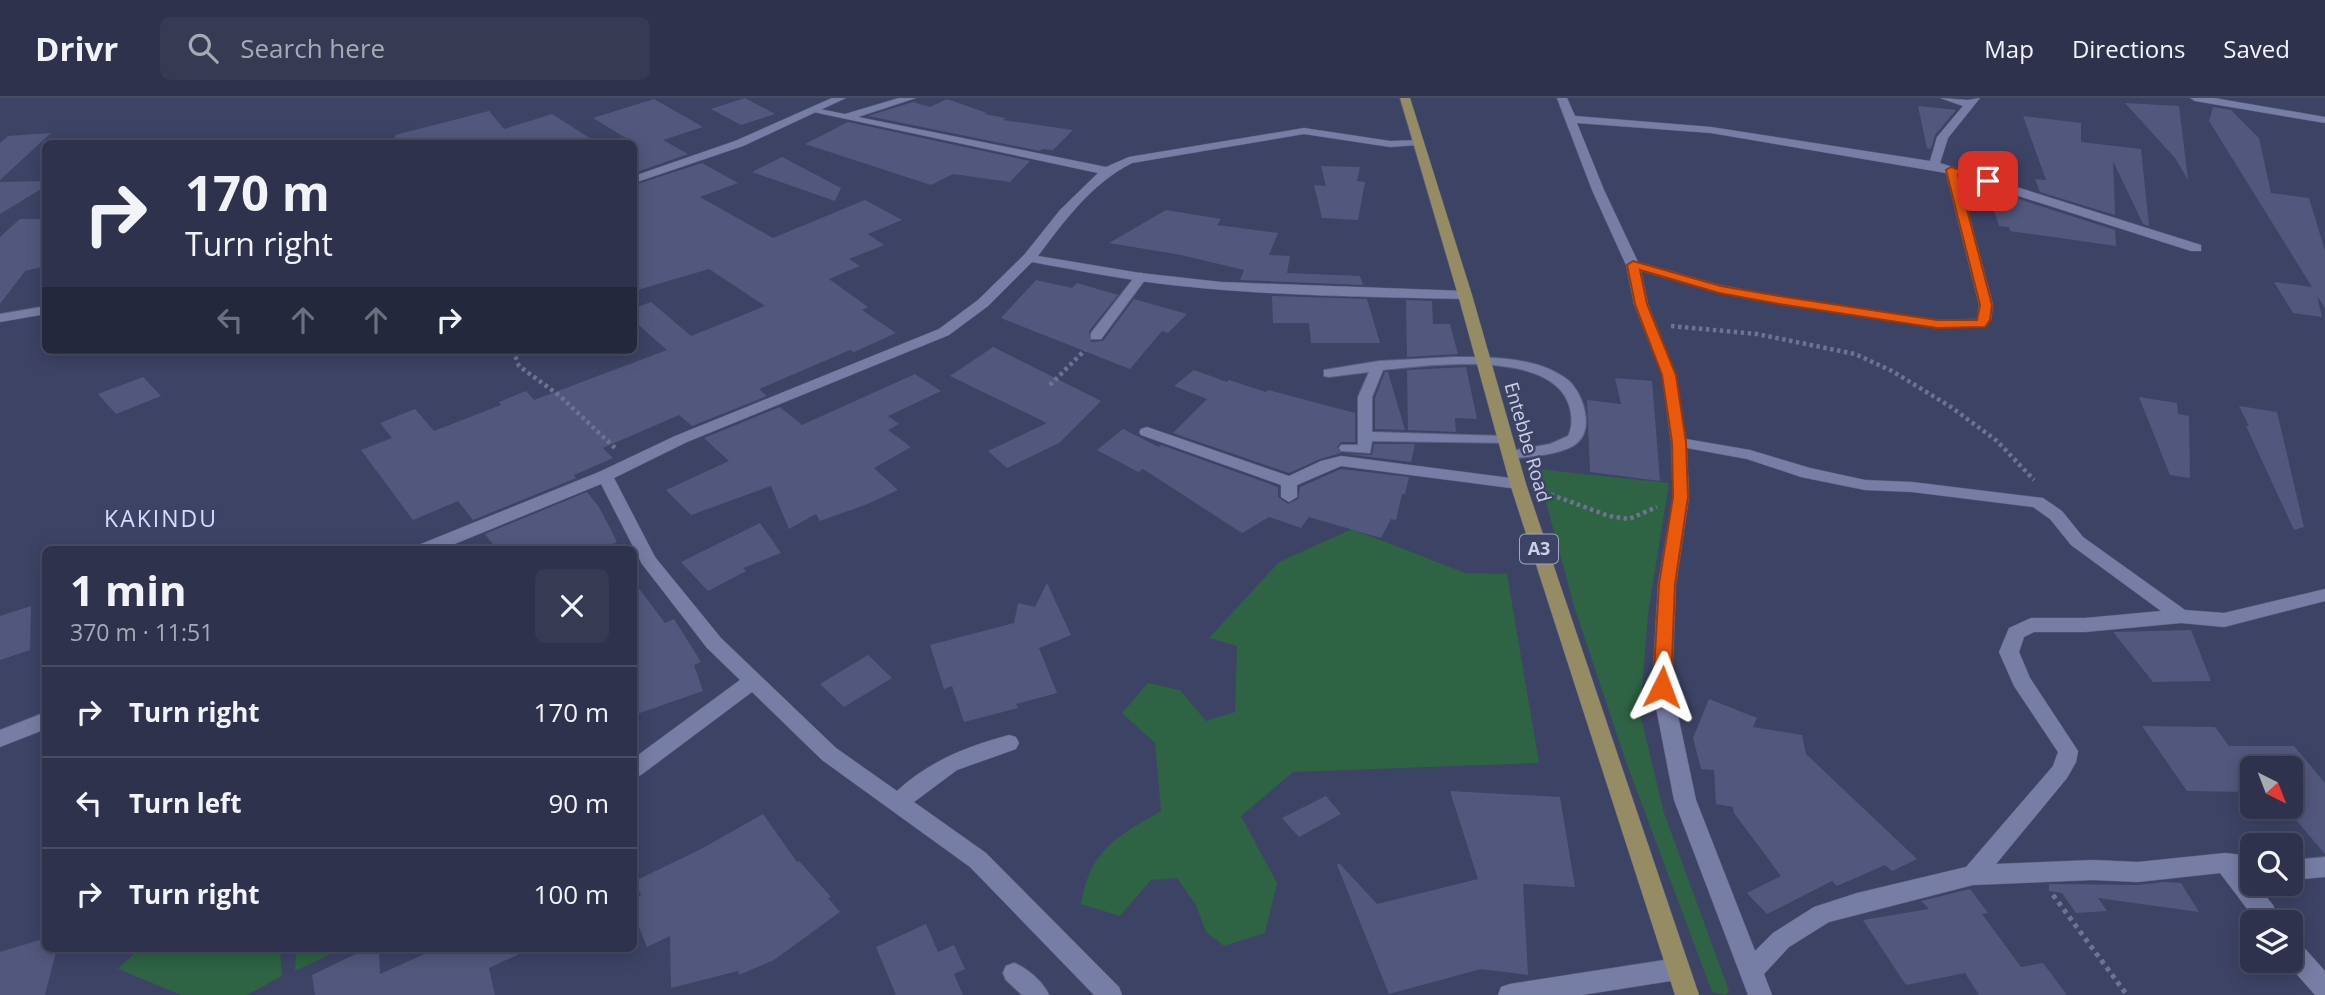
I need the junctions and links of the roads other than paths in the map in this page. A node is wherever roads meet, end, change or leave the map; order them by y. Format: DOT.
graph roads {
  1 [pos="841,98"];
  2 [pos="911,98"];
  3 [pos="1405,98"];
  4 [pos="1562,98"];
  5 [pos="1945,98"];
  6 [pos="2194,98"];
  7 [pos="1973,101"];
  8 [pos="814,111"];
  9 [pos="845,117"];
  10 [pos="1569,119"];
  11 [pos="2325,120"];
  12 [pos="1419,142"];
  13 [pos="1934,165"];
  14 [pos="1951,170"];
  15 [pos="1107,171"];
  16 [pos="637,179"];
  17 [pos="2196,248"];
  18 [pos="1030,258"];
  19 [pos="1633,265"];
  20 [pos="1141,277"];
  21 [pos="1465,295"];
  22 [pos="42,311"];
  23 [pos="0,318"];
  24 [pos="1096,336"];
  25 [pos="1482,362"];
  26 [pos="1379,365"];
  27 [pos="1329,373"];
  28 [pos="1147,432"];
  29 [pos="1365,436"];
  30 [pos="1679,442"];
  31 [pos="1346,448"];
  32 [pos="1508,448"];
  33 [pos="605,476"];
  34 [pos="1517,482"];
  35 [pos="432,546"];
  36 [pos="2325,595"];
  37 [pos="2181,617"];
  38 [pos="753,681"];
  39 [pos="42,722"];
  40 [pos="0,739"];
  41 [pos="1009,743"];
  42 [pos="637,767"];
  43 [pos="900,802"];
  44 [pos="2225,863"];
  45 [pos="2240,865"];
  46 [pos="2325,867"];
  47 [pos="2303,869"];
  48 [pos="1973,875"];
  49 [pos="2264,910"];
  50 [pos="2303,964"];
  51 [pos="1677,969"];
  52 [pos="1014,972"];
  53 [pos="1750,972"];
  54 [pos="2325,989"];
  55 [pos="1038,995"];
  56 [pos="1110,995"];
  57 [pos="1510,995"];
  58 [pos="1687,995"];
  59 [pos="1760,995"];
  1 -- 8 [label="street"];
  2 -- 9 [label="street"];
  3 -- 12 [label="main road, Entebbe Road / A3"];
  4 -- 10 [label="street"];
  5 -- 7 [label="street"];
  6 -- 11 [label="street"];
  7 -- 13 [label="street"];
  8 -- 9 [label="street"];
  8 -- 16 [label="street"];
  9 -- 15 [label="street"];
  10 -- 13 [label="street"];
  10 -- 19 [label="street"];
  12 -- 15 [label="street"];
  12 -- 21 [label="main road, Entebbe Road / A3"];
  13 -- 14 [label="street"];
  14 -- 17 [label="street"];
  14 -- 19 [label="street"];
  15 -- 18 [label="street"];
  18 -- 20 [label="street"];
  18 -- 33 [label="street"];
  19 -- 30 [label="street"];
  20 -- 21 [label="street"];
  20 -- 24 [label="lane"];
  21 -- 25 [label="main road, Entebbe Road / A3"];
  22 -- 23 [label="street"];
  25 -- 26 [label="lane"];
  25 -- 32 [label="main road, Entebbe Road / A3"];
  25 -- 32 [label="lane"];
  26 -- 27 [label="lane"];
  26 -- 29 [label="lane"];
  28 -- 34 [label="street"];
  29 -- 31 [label="lane"];
  29 -- 32 [label="lane"];
  30 -- 37 [label="street"];
  30 -- 53 [label="street"];
  32 -- 34 [label="main road, Entebbe Road / A3"];
  33 -- 35 [label="street"];
  33 -- 38 [label="street"];
  34 -- 51 [label="main road, Entebbe Road / A3"];
  36 -- 37 [label="street"];
  37 -- 48 [label="street"];
  38 -- 42 [label="street"];
  38 -- 43 [label="street"];
  39 -- 40 [label="street"];
  41 -- 43 [label="street"];
  43 -- 56 [label="street"];
  44 -- 45 [label="street"];
  44 -- 48 [label="street"];
  44 -- 49 [label="street"];
  46 -- 47 [label="street"];
  48 -- 53 [label="street"];
  50 -- 54 [label="street"];
  51 -- 57 [label="street"];
  51 -- 58 [label="main road, Entebbe Road / A3"];
  52 -- 55 [label="lane"];
  53 -- 59 [label="street"];
}
